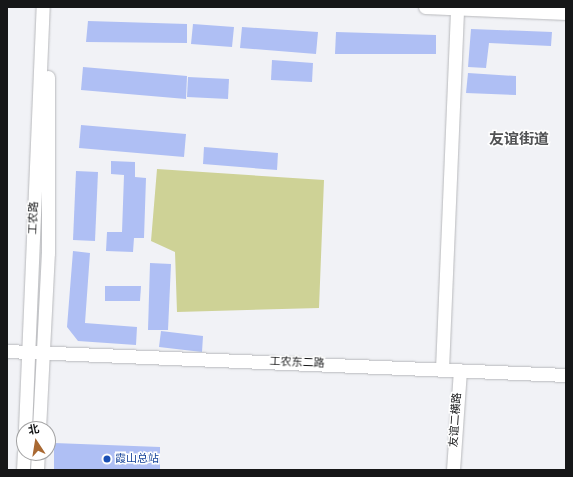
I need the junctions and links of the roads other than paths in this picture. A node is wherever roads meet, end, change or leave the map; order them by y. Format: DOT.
graph roads {
  1 [pos="43,7"];
  2 [pos="49,7"];
  3 [pos="425,7"];
  4 [pos="457,9"];
  5 [pos="566,12"];
  6 [pos="7,351"];
  7 [pos="28,352"];
  8 [pos="43,352"];
  9 [pos="442,369"];
  10 [pos="460,370"];
  11 [pos="566,375"];
  12 [pos="25,421"];
  13 [pos="39,421"];
  14 [pos="453,470"];
  1 -- 7 [label="street, 工农路"];
  2 -- 8 [label="street, 工农路"];
  3 -- 4 [label="street"];
  4 -- 5 [label="street"];
  4 -- 9 [label="street"];
  6 -- 7 [label="street, 工农东二路"];
  7 -- 8 [label="street, 工农东二路"];
  7 -- 12 [label="street, 工农路"];
  8 -- 9 [label="street, 工农东二路"];
  8 -- 13 [label="street, 工农路"];
  9 -- 10 [label="street, 工农东二路"];
  10 -- 11 [label="street, 工农东二路"];
  10 -- 14 [label="street, 友谊二横路"];
}
